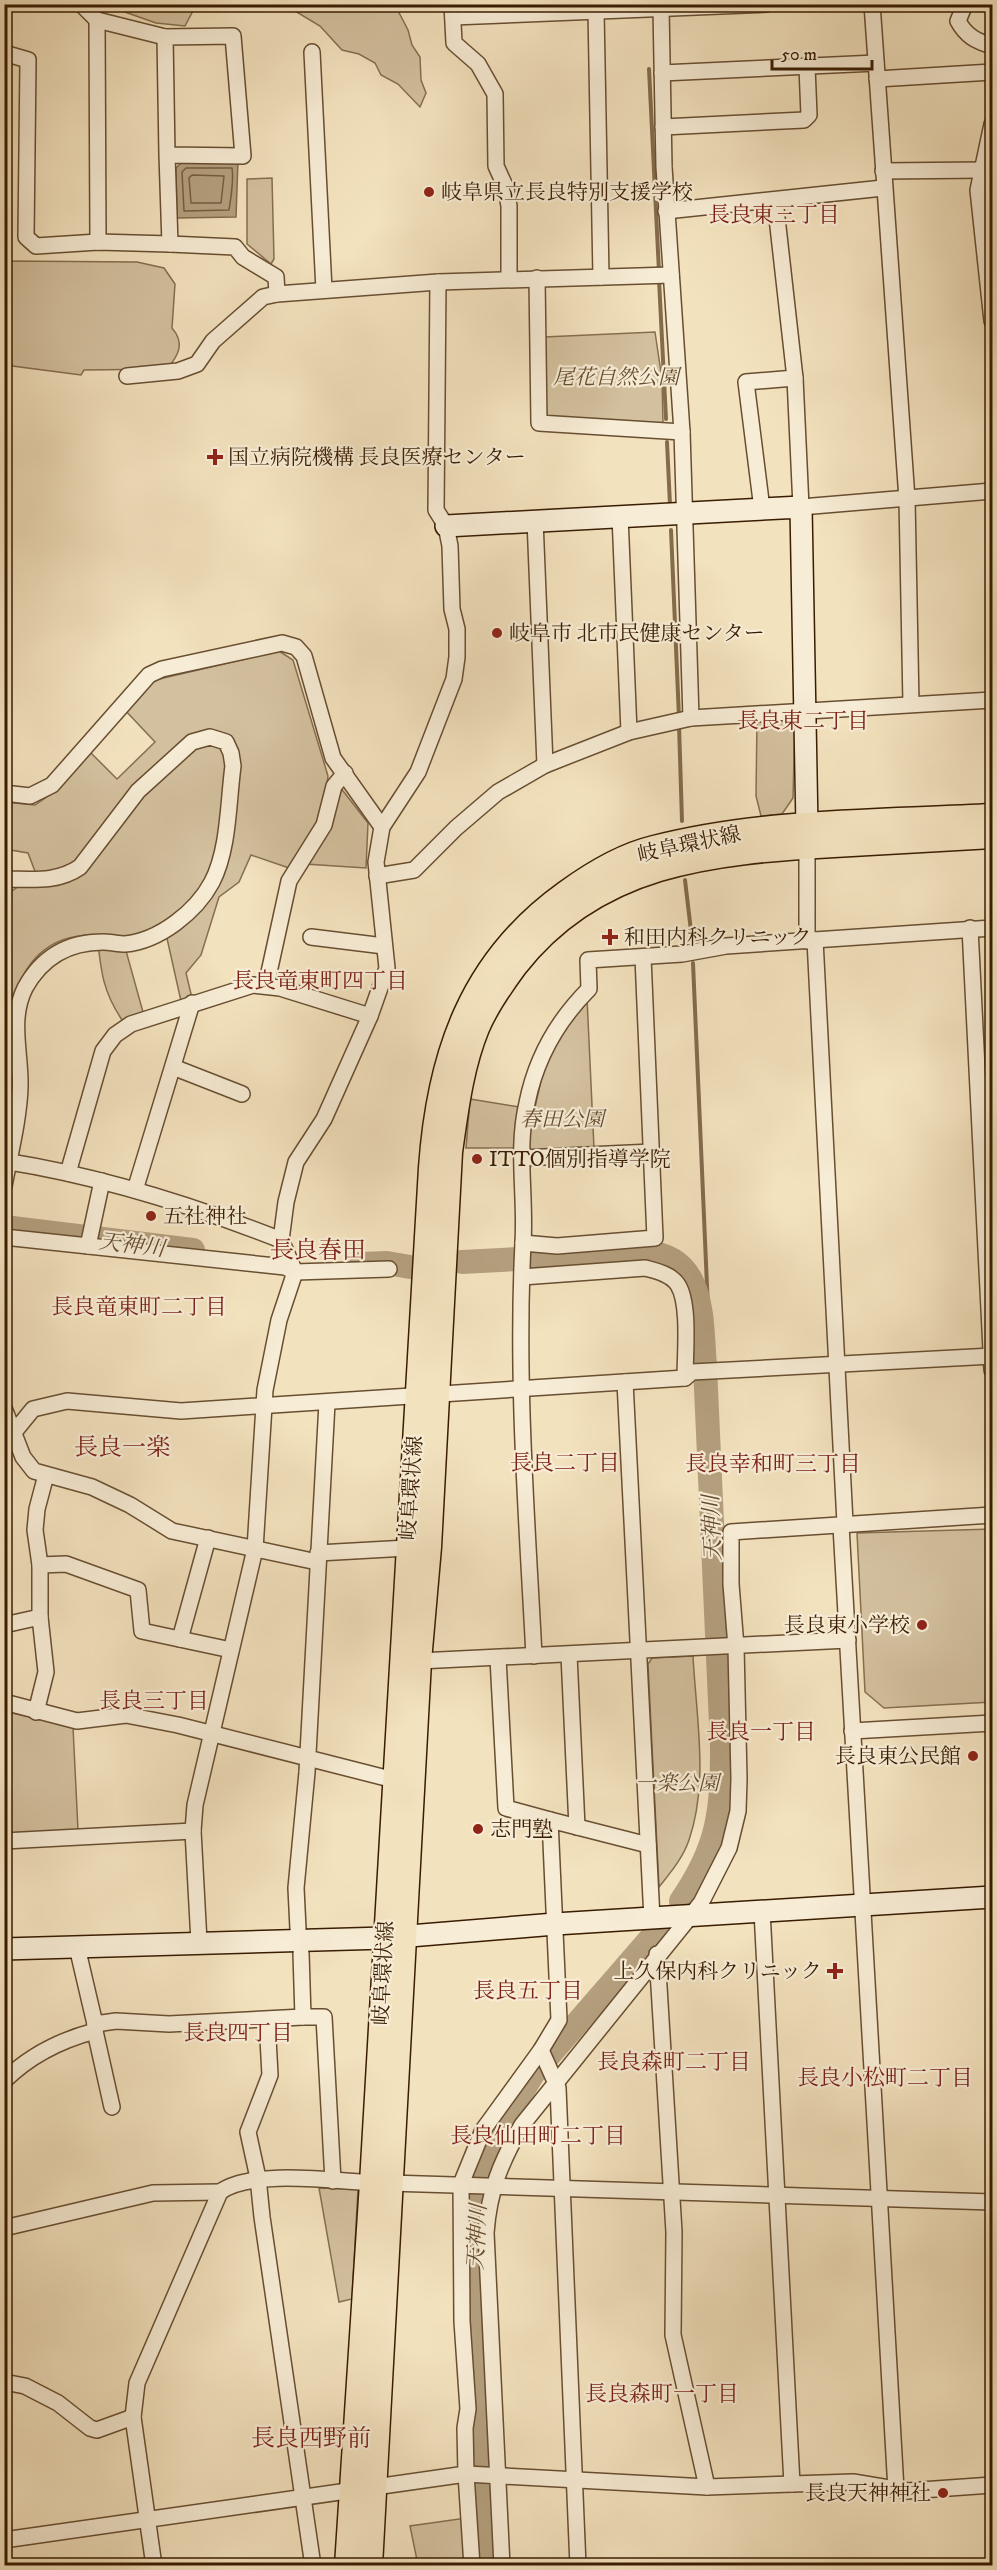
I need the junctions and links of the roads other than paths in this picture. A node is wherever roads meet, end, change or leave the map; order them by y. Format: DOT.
graph roads {
  1 [pos="81,4"];
  2 [pos="767,4"];
  3 [pos="872,4"];
  4 [pos="965,4"];
  5 [pos="719,5"];
  6 [pos="627,7"];
  7 [pos="661,8"];
  8 [pos="544,9"];
  9 [pos="452,11"];
  10 [pos="596,11"];
  11 [pos="97,20"];
  12 [pos="165,37"];
  13 [pos="993,46"];
  14 [pos="312,52"];
  15 [pos="4,53"];
  16 [pos="807,67"];
  17 [pos="876,71"];
  18 [pos="993,72"];
  19 [pos="662,74"];
  20 [pos="993,124"];
  21 [pos="663,127"];
  22 [pos="167,155"];
  23 [pos="984,170"];
  24 [pos="882,171"];
  25 [pos="883,188"];
  26 [pos="775,200"];
  27 [pos="666,211"];
  28 [pos="98,242"];
  29 [pos="170,244"];
  30 [pos="989,261"];
  31 [pos="661,275"];
  32 [pos="601,277"];
  33 [pos="537,278"];
  34 [pos="509,279"];
  35 [pos="438,282"];
  36 [pos="324,290"];
  37 [pos="277,294"];
  38 [pos="993,321"];
  39 [pos="127,375"];
  40 [pos="795,378"];
  41 [pos="682,432"];
  42 [pos="993,491"];
  43 [pos="907,499"];
  44 [pos="801,507"];
  45 [pos="762,509"];
  46 [pos="684,513"];
  47 [pos="620,516"];
  48 [pos="535,520"];
  49 [pos="446,526"];
  50 [pos="993,700"];
  51 [pos="911,704"];
  52 [pos="803,711"];
  53 [pos="691,718"];
  54 [pos="629,732"];
  55 [pos="545,765"];
  56 [pos="345,773"];
  57 [pos="4,793"];
  58 [pos="993,816"];
  59 [pos="382,827"];
  60 [pos="993,836"];
  61 [pos="807,837"];
  62 [pos="377,876"];
  63 [pos="4,879"];
  64 [pos="970,928"];
  65 [pos="993,928"];
  66 [pos="311,937"];
  67 [pos="811,941"];
  68 [pos="384,946"];
  69 [pos="643,957"];
  70 [pos="266,986"];
  71 [pos="192,1003"];
  72 [pos="370,1016"];
  73 [pos="173,1067"];
  74 [pos="242,1094"];
  75 [pos="652,1152"];
  76 [pos="522,1158"];
  77 [pos="7,1162"];
  78 [pos="68,1173"];
  79 [pos="102,1181"];
  80 [pos="4,1186"];
  81 [pos="135,1190"];
  82 [pos="4,1237"];
  83 [pos="89,1240"];
  84 [pos="281,1240"];
  85 [pos="523,1247"];
  86 [pos="389,1269"];
  87 [pos="295,1272"];
  88 [pos="522,1273"];
  89 [pos="992,1356"];
  90 [pos="837,1363"];
  91 [pos="993,1370"];
  92 [pos="689,1375"];
  93 [pos="625,1382"];
  94 [pos="520,1389"];
  95 [pos="427,1396"];
  96 [pos="327,1403"];
  97 [pos="264,1406"];
  98 [pos="4,1408"];
  99 [pos="15,1431"];
  100 [pos="46,1474"];
  101 [pos="993,1515"];
  102 [pos="843,1524"];
  103 [pos="208,1538"];
  104 [pos="407,1548"];
  105 [pos="255,1549"];
  106 [pos="317,1558"];
  107 [pos="40,1565"];
  108 [pos="40,1617"];
  109 [pos="4,1625"];
  110 [pos="180,1639"];
  111 [pos="848,1640"];
  112 [pos="733,1647"];
  113 [pos="231,1650"];
  114 [pos="639,1652"];
  115 [pos="569,1655"];
  116 [pos="534,1656"];
  117 [pos="498,1658"];
  118 [pos="419,1661"];
  119 [pos="4,1702"];
  120 [pos="36,1712"];
  121 [pos="993,1724"];
  122 [pos="852,1731"];
  123 [pos="211,1733"];
  124 [pos="307,1759"];
  125 [pos="394,1780"];
  126 [pos="550,1820"];
  127 [pos="577,1827"];
  128 [pos="193,1831"];
  129 [pos="4,1841"];
  130 [pos="648,1845"];
  131 [pos="993,1897"];
  132 [pos="862,1905"];
  133 [pos="762,1911"];
  134 [pos="686,1917"];
  135 [pos="653,1919"];
  136 [pos="555,1924"];
  137 [pos="298,1929"];
  138 [pos="395,1938"];
  139 [pos="199,1942"];
  140 [pos="77,1947"];
  141 [pos="4,1949"];
  142 [pos="301,1953"];
  143 [pos="657,1954"];
  144 [pos="303,2017"];
  145 [pos="267,2020"];
  146 [pos="95,2027"];
  147 [pos="543,2051"];
  148 [pos="556,2079"];
  149 [pos="4,2081"];
  150 [pos="112,2107"];
  151 [pos="258,2178"];
  152 [pos="333,2181"];
  153 [pos="381,2183"];
  154 [pos="464,2184"];
  155 [pos="491,2185"];
  156 [pos="563,2188"];
  157 [pos="220,2192"];
  158 [pos="671,2192"];
  159 [pos="776,2195"];
  160 [pos="879,2198"];
  161 [pos="993,2202"];
  162 [pos="4,2228"];
  163 [pos="4,2382"];
  164 [pos="133,2417"];
  165 [pos="467,2474"];
  166 [pos="495,2475"];
  167 [pos="574,2479"];
  168 [pos="792,2484"];
  169 [pos="993,2485"];
  170 [pos="706,2487"];
  171 [pos="362,2489"];
  172 [pos="896,2490"];
  173 [pos="303,2499"];
  174 [pos="148,2520"];
  175 [pos="4,2540"];
  176 [pos="154,2565"];
  177 [pos="313,2565"];
  178 [pos="347,2565"];
  179 [pos="370,2565"];
  180 [pos="472,2565"];
  181 [pos="502,2565"];
  182 [pos="578,2565"];
  1 -- 11 [label="street"];
  2 -- 5 [label="street"];
  3 -- 17 [label="street"];
  4 -- 13 [label="street"];
  5 -- 7 [label="street"];
  6 -- 7 [label="street"];
  6 -- 10 [label="street"];
  7 -- 19 [label="street"];
  8 -- 9 [label="street"];
  8 -- 10 [label="street"];
  9 -- 34 [label="street"];
  10 -- 32 [label="street"];
  11 -- 12 [label="street"];
  11 -- 28 [label="street"];
  12 -- 22 [label="street"];
  12 -- 22 [label="street"];
  14 -- 36 [label="street"];
  15 -- 28 [label="street"];
  16 -- 17 [label="street"];
  16 -- 19 [label="street"];
  16 -- 21 [label="street"];
  17 -- 18 [label="street"];
  17 -- 24 [label="street"];
  19 -- 21 [label="street"];
  20 -- 23 [label="street"];
  21 -- 27 [label="street"];
  22 -- 29 [label="street"];
  23 -- 24 [label="street"];
  23 -- 30 [label="street"];
  24 -- 25 [label="street"];
  25 -- 26 [label="street"];
  25 -- 43 [label="street"];
  26 -- 27 [label="street"];
  26 -- 40 [label="street"];
  27 -- 31 [label="street"];
  28 -- 29 [label="street"];
  29 -- 37 [label="street"];
  30 -- 38 [label="street"];
  31 -- 32 [label="street"];
  31 -- 41 [label="street"];
  32 -- 33 [label="street"];
  33 -- 34 [label="street"];
  33 -- 41 [label="street"];
  34 -- 35 [label="street"];
  35 -- 36 [label="street"];
  35 -- 49 [label="street"];
  36 -- 37 [label="street"];
  37 -- 39 [label="street"];
  40 -- 44 [label="street"];
  40 -- 45 [label="street"];
  41 -- 46 [label="street"];
  42 -- 43 [label="street"];
  43 -- 44 [label="street"];
  43 -- 51 [label="street"];
  44 -- 45 [label="street"];
  44 -- 52 [label="street"];
  45 -- 46 [label="street"];
  46 -- 47 [label="street"];
  46 -- 53 [label="street"];
  47 -- 48 [label="street"];
  47 -- 54 [label="street"];
  48 -- 49 [label="street"];
  48 -- 55 [label="street"];
  49 -- 59 [label="street"];
  50 -- 51 [label="street"];
  51 -- 52 [label="street"];
  52 -- 53 [label="street"];
  52 -- 61 [label="street"];
  53 -- 54 [label="street"];
  54 -- 55 [label="street"];
  55 -- 62 [label="street"];
  56 -- 57 [label="street"];
  56 -- 59 [label="street"];
  56 -- 70 [label="street"];
  58 -- 61 [label="main road, 岐阜環状線"];
  59 -- 62 [label="street"];
  60 -- 61 [label="main road, 岐阜環状線"];
  61 -- 67 [label="street"];
  61 -- 95 [label="main road, 岐阜環状線"];
  62 -- 68 [label="street"];
  63 -- 77 [label="street"];
  64 -- 65 [label="street"];
  64 -- 67 [label="street"];
  64 -- 89 [label="street"];
  66 -- 68 [label="street"];
  67 -- 69 [label="street"];
  67 -- 90 [label="street"];
  68 -- 72 [label="street"];
  69 -- 75 [label="street"];
  69 -- 76 [label="street"];
  70 -- 71 [label="street"];
  70 -- 72 [label="street"];
  71 -- 73 [label="street"];
  71 -- 78 [label="street"];
  72 -- 84 [label="street"];
  73 -- 74 [label="street"];
  73 -- 81 [label="street"];
  75 -- 76 [label="street"];
  75 -- 85 [label="street"];
  76 -- 85 [label="street"];
  77 -- 78 [label="street"];
  77 -- 80 [label="street"];
  78 -- 79 [label="street"];
  79 -- 81 [label="street"];
  79 -- 83 [label="street"];
  81 -- 84 [label="street"];
  82 -- 83 [label="street"];
  83 -- 87 [label="street"];
  84 -- 87 [label="street"];
  85 -- 88 [label="street"];
  86 -- 87 [label="street"];
  87 -- 97 [label="street"];
  88 -- 92 [label="street"];
  88 -- 94 [label="street"];
  89 -- 90 [label="street"];
  89 -- 91 [label="street"];
  90 -- 92 [label="street"];
  90 -- 102 [label="street"];
  92 -- 93 [label="street"];
  93 -- 94 [label="street"];
  93 -- 114 [label="street"];
  94 -- 95 [label="street"];
  94 -- 116 [label="street"];
  95 -- 96 [label="street"];
  95 -- 104 [label="main road, 岐阜環状線"];
  95 -- 118 [label="main road, 岐阜環状線"];
  96 -- 97 [label="street"];
  96 -- 106 [label="street"];
  97 -- 99 [label="street"];
  97 -- 105 [label="street"];
  98 -- 99 [label="street"];
  99 -- 100 [label="street"];
  100 -- 103 [label="street"];
  100 -- 107 [label="street"];
  101 -- 102 [label="street"];
  102 -- 111 [label="street"];
  102 -- 112 [label="street"];
  103 -- 105 [label="street"];
  103 -- 110 [label="street"];
  104 -- 106 [label="street"];
  104 -- 125 [label="main road, 岐阜環状線"];
  105 -- 106 [label="street"];
  105 -- 113 [label="street"];
  106 -- 124 [label="street"];
  107 -- 108 [label="street"];
  107 -- 110 [label="street"];
  108 -- 109 [label="street"];
  108 -- 120 [label="street"];
  110 -- 113 [label="street"];
  111 -- 112 [label="street"];
  111 -- 122 [label="street"];
  112 -- 114 [label="street"];
  112 -- 134 [label="street"];
  113 -- 123 [label="street"];
  114 -- 115 [label="street"];
  114 -- 130 [label="street"];
  115 -- 116 [label="street"];
  115 -- 127 [label="street"];
  116 -- 117 [label="street"];
  117 -- 118 [label="street"];
  117 -- 126 [label="street"];
  118 -- 138 [label="main road, 岐阜環状線"];
  119 -- 120 [label="street"];
  120 -- 123 [label="street"];
  121 -- 122 [label="street"];
  122 -- 132 [label="street"];
  123 -- 124 [label="street"];
  123 -- 128 [label="street"];
  124 -- 125 [label="street"];
  124 -- 137 [label="street"];
  125 -- 138 [label="main road, 岐阜環状線"];
  126 -- 127 [label="street"];
  126 -- 136 [label="street"];
  127 -- 130 [label="street"];
  128 -- 129 [label="street"];
  128 -- 139 [label="street"];
  130 -- 135 [label="street"];
  131 -- 132 [label="street"];
  132 -- 133 [label="street"];
  132 -- 160 [label="street"];
  133 -- 134 [label="street"];
  133 -- 159 [label="street"];
  134 -- 135 [label="street"];
  134 -- 143 [label="street"];
  135 -- 136 [label="street"];
  136 -- 138 [label="street"];
  136 -- 147 [label="street"];
  138 -- 139 [label="street"];
  138 -- 153 [label="main road, 岐阜環状線"];
  139 -- 140 [label="street"];
  140 -- 141 [label="street"];
  140 -- 146 [label="street"];
  142 -- 144 [label="street"];
  143 -- 148 [label="street"];
  143 -- 158 [label="street"];
  144 -- 145 [label="street"];
  144 -- 152 [label="street"];
  145 -- 146 [label="street"];
  145 -- 151 [label="street"];
  146 -- 149 [label="street"];
  146 -- 150 [label="street"];
  147 -- 148 [label="street"];
  147 -- 154 [label="street"];
  148 -- 155 [label="street"];
  148 -- 156 [label="street"];
  151 -- 152 [label="street"];
  151 -- 157 [label="street"];
  151 -- 173 [label="street"];
  152 -- 153 [label="street"];
  153 -- 154 [label="street"];
  153 -- 171 [label="main road, 岐阜環状線"];
  154 -- 155 [label="street"];
  154 -- 165 [label="street"];
  155 -- 156 [label="street"];
  155 -- 166 [label="street"];
  156 -- 158 [label="street"];
  156 -- 167 [label="street"];
  157 -- 162 [label="street"];
  157 -- 164 [label="street"];
  158 -- 159 [label="street"];
  158 -- 170 [label="street"];
  159 -- 160 [label="street"];
  159 -- 168 [label="street"];
  160 -- 161 [label="street"];
  160 -- 172 [label="street"];
  163 -- 164 [label="street"];
  164 -- 174 [label="street"];
  165 -- 166 [label="street"];
  165 -- 171 [label="street"];
  165 -- 180 [label="street"];
  166 -- 167 [label="street"];
  166 -- 181 [label="street"];
  167 -- 170 [label="street"];
  167 -- 182 [label="street"];
  168 -- 170 [label="street"];
  168 -- 172 [label="street"];
  169 -- 172 [label="street"];
  171 -- 173 [label="street"];
  171 -- 178 [label="main road, 岐阜環状線"];
  171 -- 179 [label="main road, 岐阜環状線"];
  173 -- 174 [label="street"];
  173 -- 177 [label="street"];
  174 -- 175 [label="street"];
  174 -- 176 [label="street"];
}
